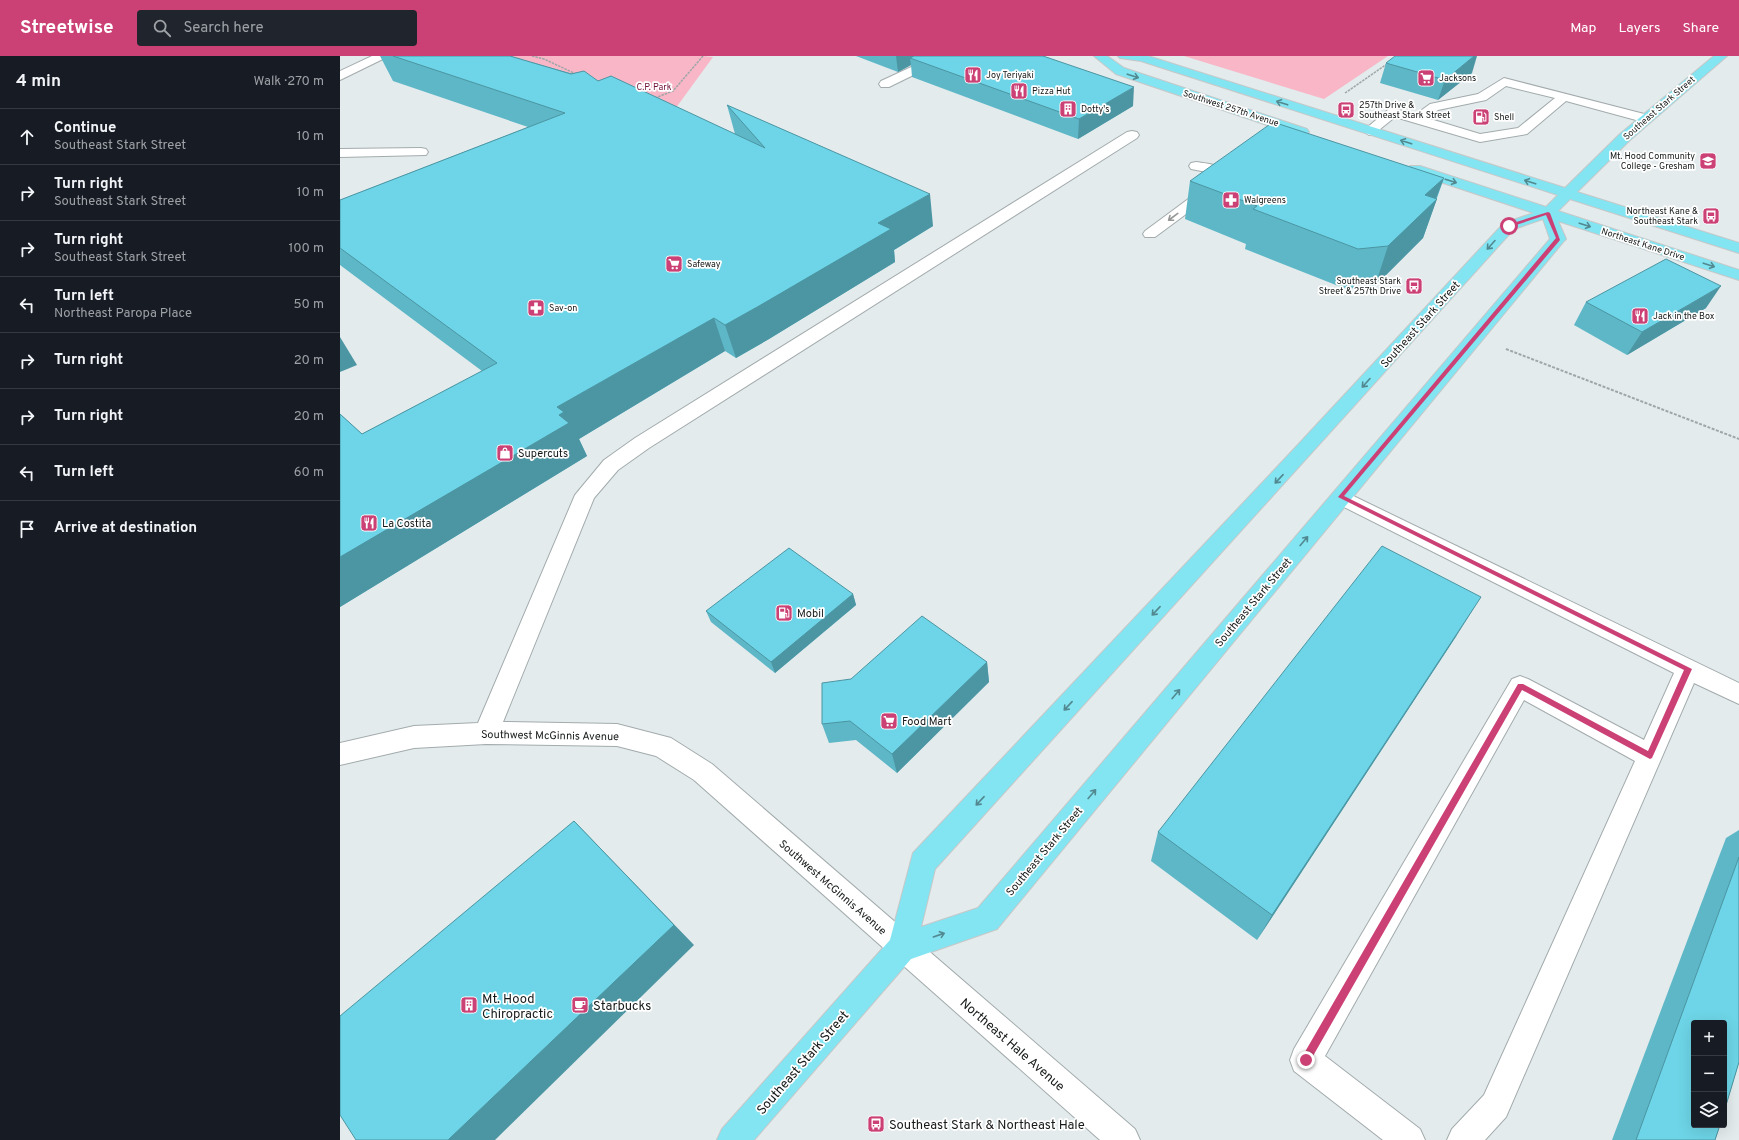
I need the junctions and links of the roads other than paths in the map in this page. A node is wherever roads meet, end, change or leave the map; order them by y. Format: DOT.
graph roads {
  1 [pos="380,56"];
  2 [pos="944,56"];
  3 [pos="1100,56"];
  4 [pos="1124,56"];
  5 [pos="1721,56"];
  6 [pos="340,76"];
  7 [pos="885,84"];
  8 [pos="1564,97"];
  9 [pos="1416,119"];
  10 [pos="1647,119"];
  11 [pos="1369,131"];
  12 [pos="1132,135"];
  13 [pos="1313,135"];
  14 [pos="340,152"];
  15 [pos="421,152"];
  16 [pos="1401,164"];
  17 [pos="1196,166"];
  18 [pos="1216,185"];
  19 [pos="1567,194"];
  20 [pos="1196,200"];
  21 [pos="1548,213"];
  22 [pos="1150,234"];
  23 [pos="1739,248"];
  24 [pos="1739,275"];
  25 [pos="1341,497"];
  26 [pos="1688,669"];
  27 [pos="1739,694"];
  28 [pos="486,733"];
  29 [pos="340,754"];
  30 [pos="1650,756"];
  31 [pos="902,948"];
  32 [pos="733,1140"];
  33 [pos="1124,1140"];
  34 [pos="1409,1140"];
  35 [pos="1463,1140"];
  1 -- 6 [label="street"];
  2 -- 7 [label="street"];
  3 -- 13 [label="main road, Southwest 257th Avenue, one-way"];
  11 -- 4 [label="main road, Southwest 257th Avenue, one-way"];
  5 -- 10 [label="main road, Southeast Stark Street"];
  8 -- 9 [label="street"];
  8 -- 9 [label="street"];
  8 -- 10 [label="street"];
  9 -- 11 [label="street"];
  10 -- 19 [label="main road, Southeast Stark Street"];
  19 -- 11 [label="main road, Southwest 257th Avenue, one-way"];
  12 -- 28 [label="street"];
  14 -- 15 [label="street"];
  16 -- 21 [label="main road, one-way"];
  17 -- 18 [label="street"];
  19 -- 21 [label="main road, Southeast Stark Street"];
  19 -- 23 [label="main road"];
  20 -- 22 [label="street, one-way"];
  21 -- 24 [label="main road, Northeast Kane Drive, one-way"];
  21 -- 25 [label="main road, Southeast Stark Street"];
  21 -- 31 [label="main road, Southeast Stark Street, one-way"];
  25 -- 26 [label="street"];
  31 -- 25 [label="main road, Southeast Stark Street, one-way"];
  26 -- 27 [label="street"];
  26 -- 30 [label="street"];
  28 -- 29 [label="street, Southwest McGinnis Avenue"];
  28 -- 31 [label="street, Southwest McGinnis Avenue"];
  30 -- 34 [label="street"];
  30 -- 35 [label="street"];
  31 -- 32 [label="main road, Southeast Stark Street"];
  31 -- 33 [label="street, Northeast Hale Avenue"];
}
